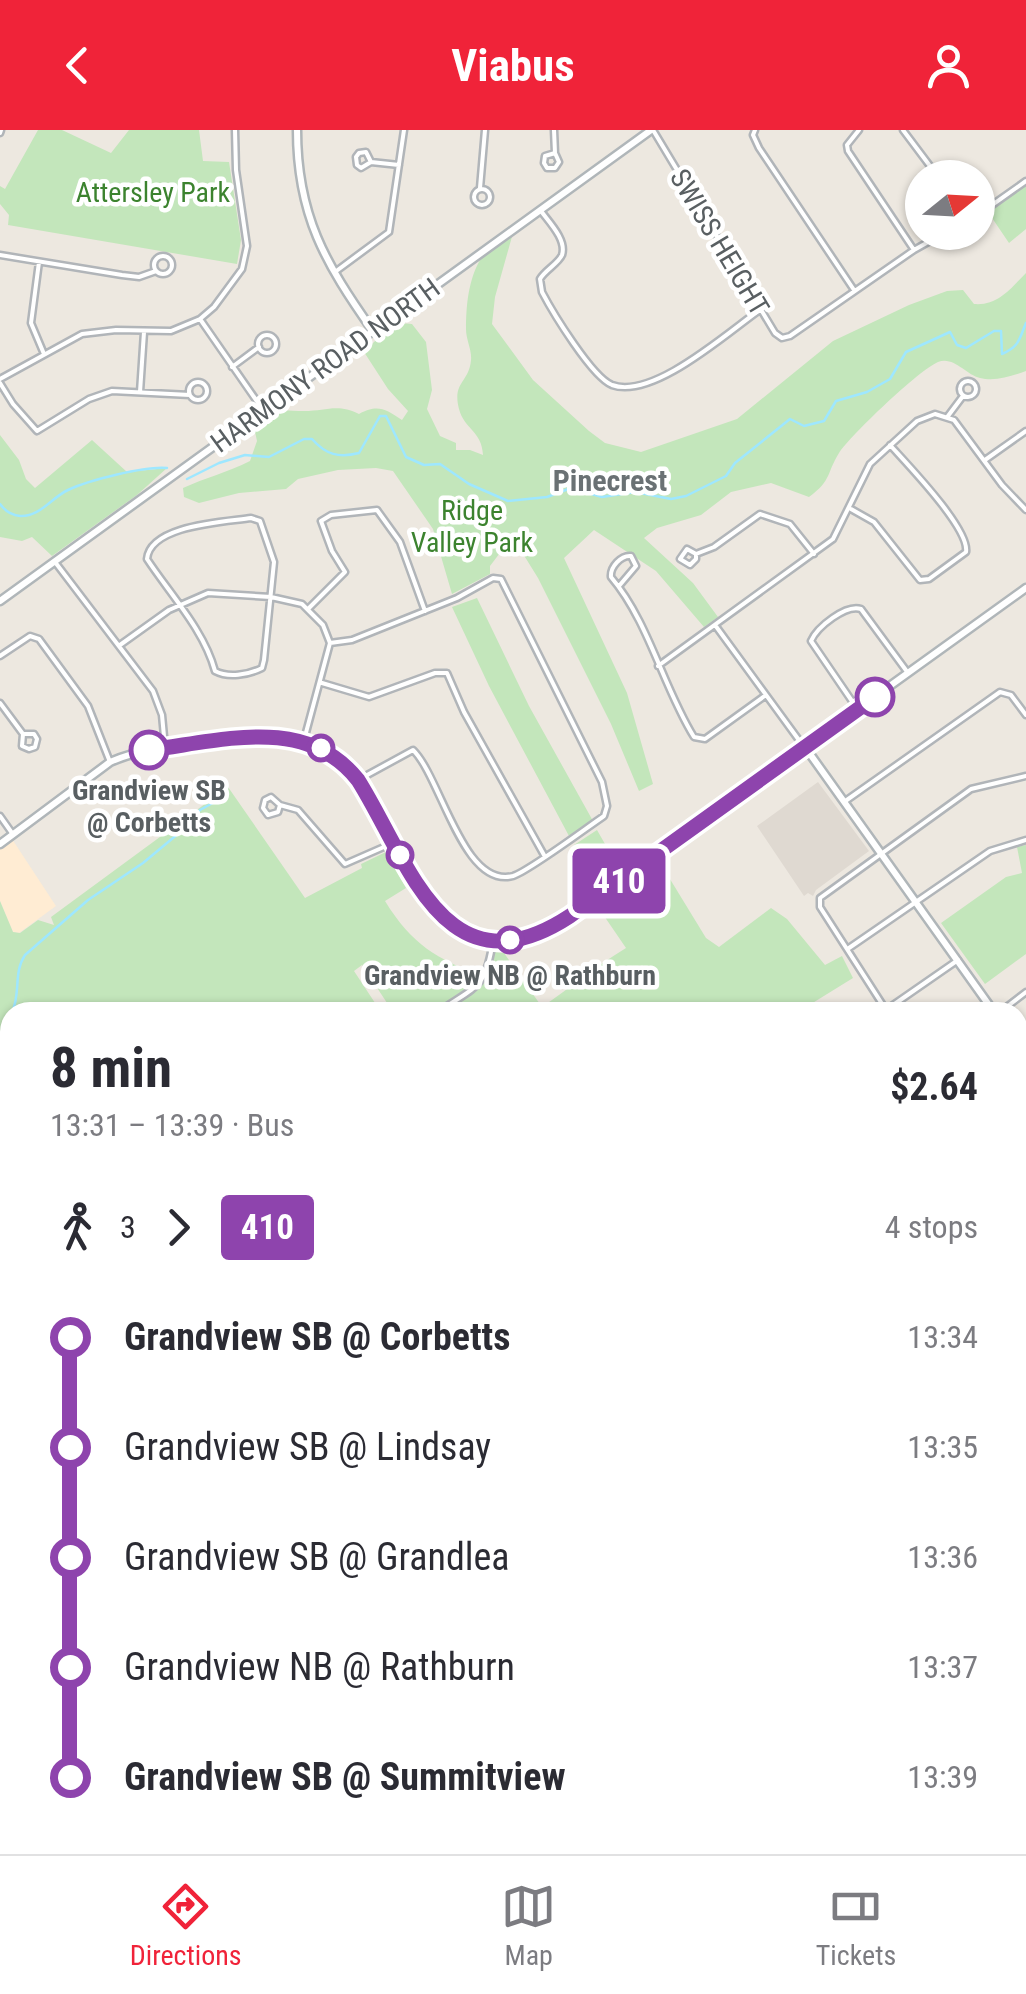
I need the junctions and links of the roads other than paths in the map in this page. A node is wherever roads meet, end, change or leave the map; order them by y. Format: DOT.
graph roads {
  1 [pos="236,130"];
  2 [pos="297,130"];
  3 [pos="404,130"];
  4 [pos="486,130"];
  5 [pos="554,130"];
  6 [pos="652,130"];
  7 [pos="754,130"];
  8 [pos="858,130"];
  9 [pos="903,130"];
  10 [pos="554,153"];
  11 [pos="926,160"];
  12 [pos="372,162"];
  13 [pos="400,165"];
  14 [pos="1026,181"];
  15 [pos="480,188"];
  16 [pos="995,203"];
  17 [pos="540,209"];
  18 [pos="905,236"];
  19 [pos="914,250"];
  20 [pos="0,255"];
  21 [pos="40,260"];
  22 [pos="156,271"];
  23 [pos="333,273"];
  24 [pos="854,291"];
  25 [pos="761,309"];
  26 [pos="200,320"];
  27 [pos="373,331"];
  28 [pos="144,332"];
  29 [pos="259,347"];
  30 [pos="44,354"];
  31 [pos="232,366"];
  32 [pos="0,381"];
  33 [pos="140,392"];
  34 [pos="190,394"];
  35 [pos="963,396"];
  36 [pos="262,410"];
  37 [pos="948,416"];
  38 [pos="1026,431"];
  39 [pos="890,446"];
  40 [pos="984,461"];
  41 [pos="850,508"];
  42 [pos="1026,510"];
  43 [pos="696,554"];
  44 [pos="814,554"];
  45 [pos="56,562"];
  46 [pos="619,586"];
  47 [pos="1026,588"];
  48 [pos="272,597"];
  49 [pos="0,601"];
  50 [pos="178,606"];
  51 [pos="309,608"];
  52 [pos="425,610"];
  53 [pos="716,625"];
  54 [pos="330,642"];
  55 [pos="120,645"];
  56 [pos="0,656"];
  57 [pos="658,666"];
  58 [pos="908,673"];
  59 [pos="322,683"];
  60 [pos="766,695"];
  61 [pos="0,703"];
  62 [pos="858,709"];
  63 [pos="1026,715"];
  64 [pos="23,734"];
  65 [pos="304,740"];
  66 [pos="166,748"];
  67 [pos="805,748"];
  68 [pos="110,762"];
  69 [pos="1026,776"];
  70 [pos="358,780"];
  71 [pos="844,802"];
  72 [pos="280,805"];
  73 [pos="0,816"];
  74 [pos="13,835"];
  75 [pos="1026,840"];
  76 [pos="392,843"];
  77 [pos="0,844"];
  78 [pos="881,853"];
  79 [pos="544,855"];
  80 [pos="916,902"];
  81 [pos="492,940"];
  82 [pos="849,948"];
  83 [pos="958,960"];
  84 [pos="452,1002"];
  85 [pos="878,1002"];
  86 [pos="897,1002"];
  87 [pos="990,1002"];
  1 -- 26 [label="street"];
  2 -- 23 [label="street"];
  3 -- 13 [label="street"];
  4 -- 15 [label="street"];
  5 -- 10 [label="street"];
  6 -- 17 [label="street, HARMONY ROAD NORTH"];
  6 -- 25 [label="street, SWISS HEIGHT"];
  7 -- 24 [label="street"];
  8 -- 18 [label="street"];
  9 -- 11 [label="street"];
  12 -- 13 [label="street"];
  13 -- 23 [label="street"];
  14 -- 16 [label="street"];
  17 -- 25 [label="street"];
  17 -- 27 [label="street, HARMONY ROAD NORTH"];
  19 -- 24 [label="street, SWISS HEIGHT"];
  20 -- 21 [label="street"];
  21 -- 22 [label="street"];
  21 -- 30 [label="street"];
  23 -- 27 [label="street"];
  24 -- 25 [label="street, SWISS HEIGHT"];
  26 -- 28 [label="street"];
  26 -- 31 [label="street"];
  27 -- 36 [label="street, HARMONY ROAD NORTH"];
  28 -- 30 [label="street"];
  28 -- 33 [label="street"];
  29 -- 31 [label="street"];
  30 -- 32 [label="street"];
  31 -- 36 [label="street"];
  32 -- 33 [label="street"];
  33 -- 34 [label="street"];
  35 -- 37 [label="street"];
  36 -- 45 [label="street, HARMONY ROAD NORTH"];
  37 -- 39 [label="street"];
  37 -- 40 [label="street"];
  38 -- 40 [label="street"];
  39 -- 41 [label="street"];
  39 -- 41 [label="street"];
  40 -- 42 [label="street"];
  41 -- 44 [label="street"];
  43 -- 44 [label="street"];
  44 -- 53 [label="street"];
  45 -- 49 [label="street, HARMONY ROAD NORTH"];
  45 -- 55 [label="street"];
  46 -- 46 [label="street"];
  46 -- 57 [label="street"];
  47 -- 58 [label="street"];
  48 -- 50 [label="street"];
  48 -- 50 [label="street"];
  48 -- 50 [label="street"];
  48 -- 51 [label="street"];
  50 -- 55 [label="street"];
  51 -- 52 [label="street"];
  51 -- 54 [label="street"];
  52 -- 54 [label="street"];
  52 -- 79 [label="street"];
  53 -- 57 [label="street"];
  53 -- 60 [label="street"];
  54 -- 59 [label="street"];
  55 -- 66 [label="street"];
  56 -- 68 [label="street"];
  57 -- 60 [label="street"];
  58 -- 62 [label="street"];
  58 -- 62 [label="street"];
  59 -- 65 [label="street"];
  59 -- 79 [label="street"];
  60 -- 67 [label="street"];
  61 -- 64 [label="street"];
  62 -- 67 [label="street"];
  63 -- 71 [label="street"];
  65 -- 66 [label="street"];
  65 -- 70 [label="street"];
  66 -- 68 [label="street"];
  67 -- 71 [label="street"];
  67 -- 81 [label="street"];
  68 -- 74 [label="street"];
  69 -- 78 [label="street"];
  70 -- 76 [label="street"];
  70 -- 79 [label="street"];
  71 -- 78 [label="street"];
  72 -- 76 [label="street"];
  73 -- 74 [label="street"];
  74 -- 77 [label="street"];
  75 -- 80 [label="street"];
  76 -- 81 [label="street"];
  78 -- 80 [label="street"];
  78 -- 82 [label="street"];
  80 -- 82 [label="street"];
  80 -- 83 [label="street"];
  81 -- 84 [label="street"];
  82 -- 85 [label="street"];
  83 -- 86 [label="street"];
  83 -- 87 [label="street"];
}
